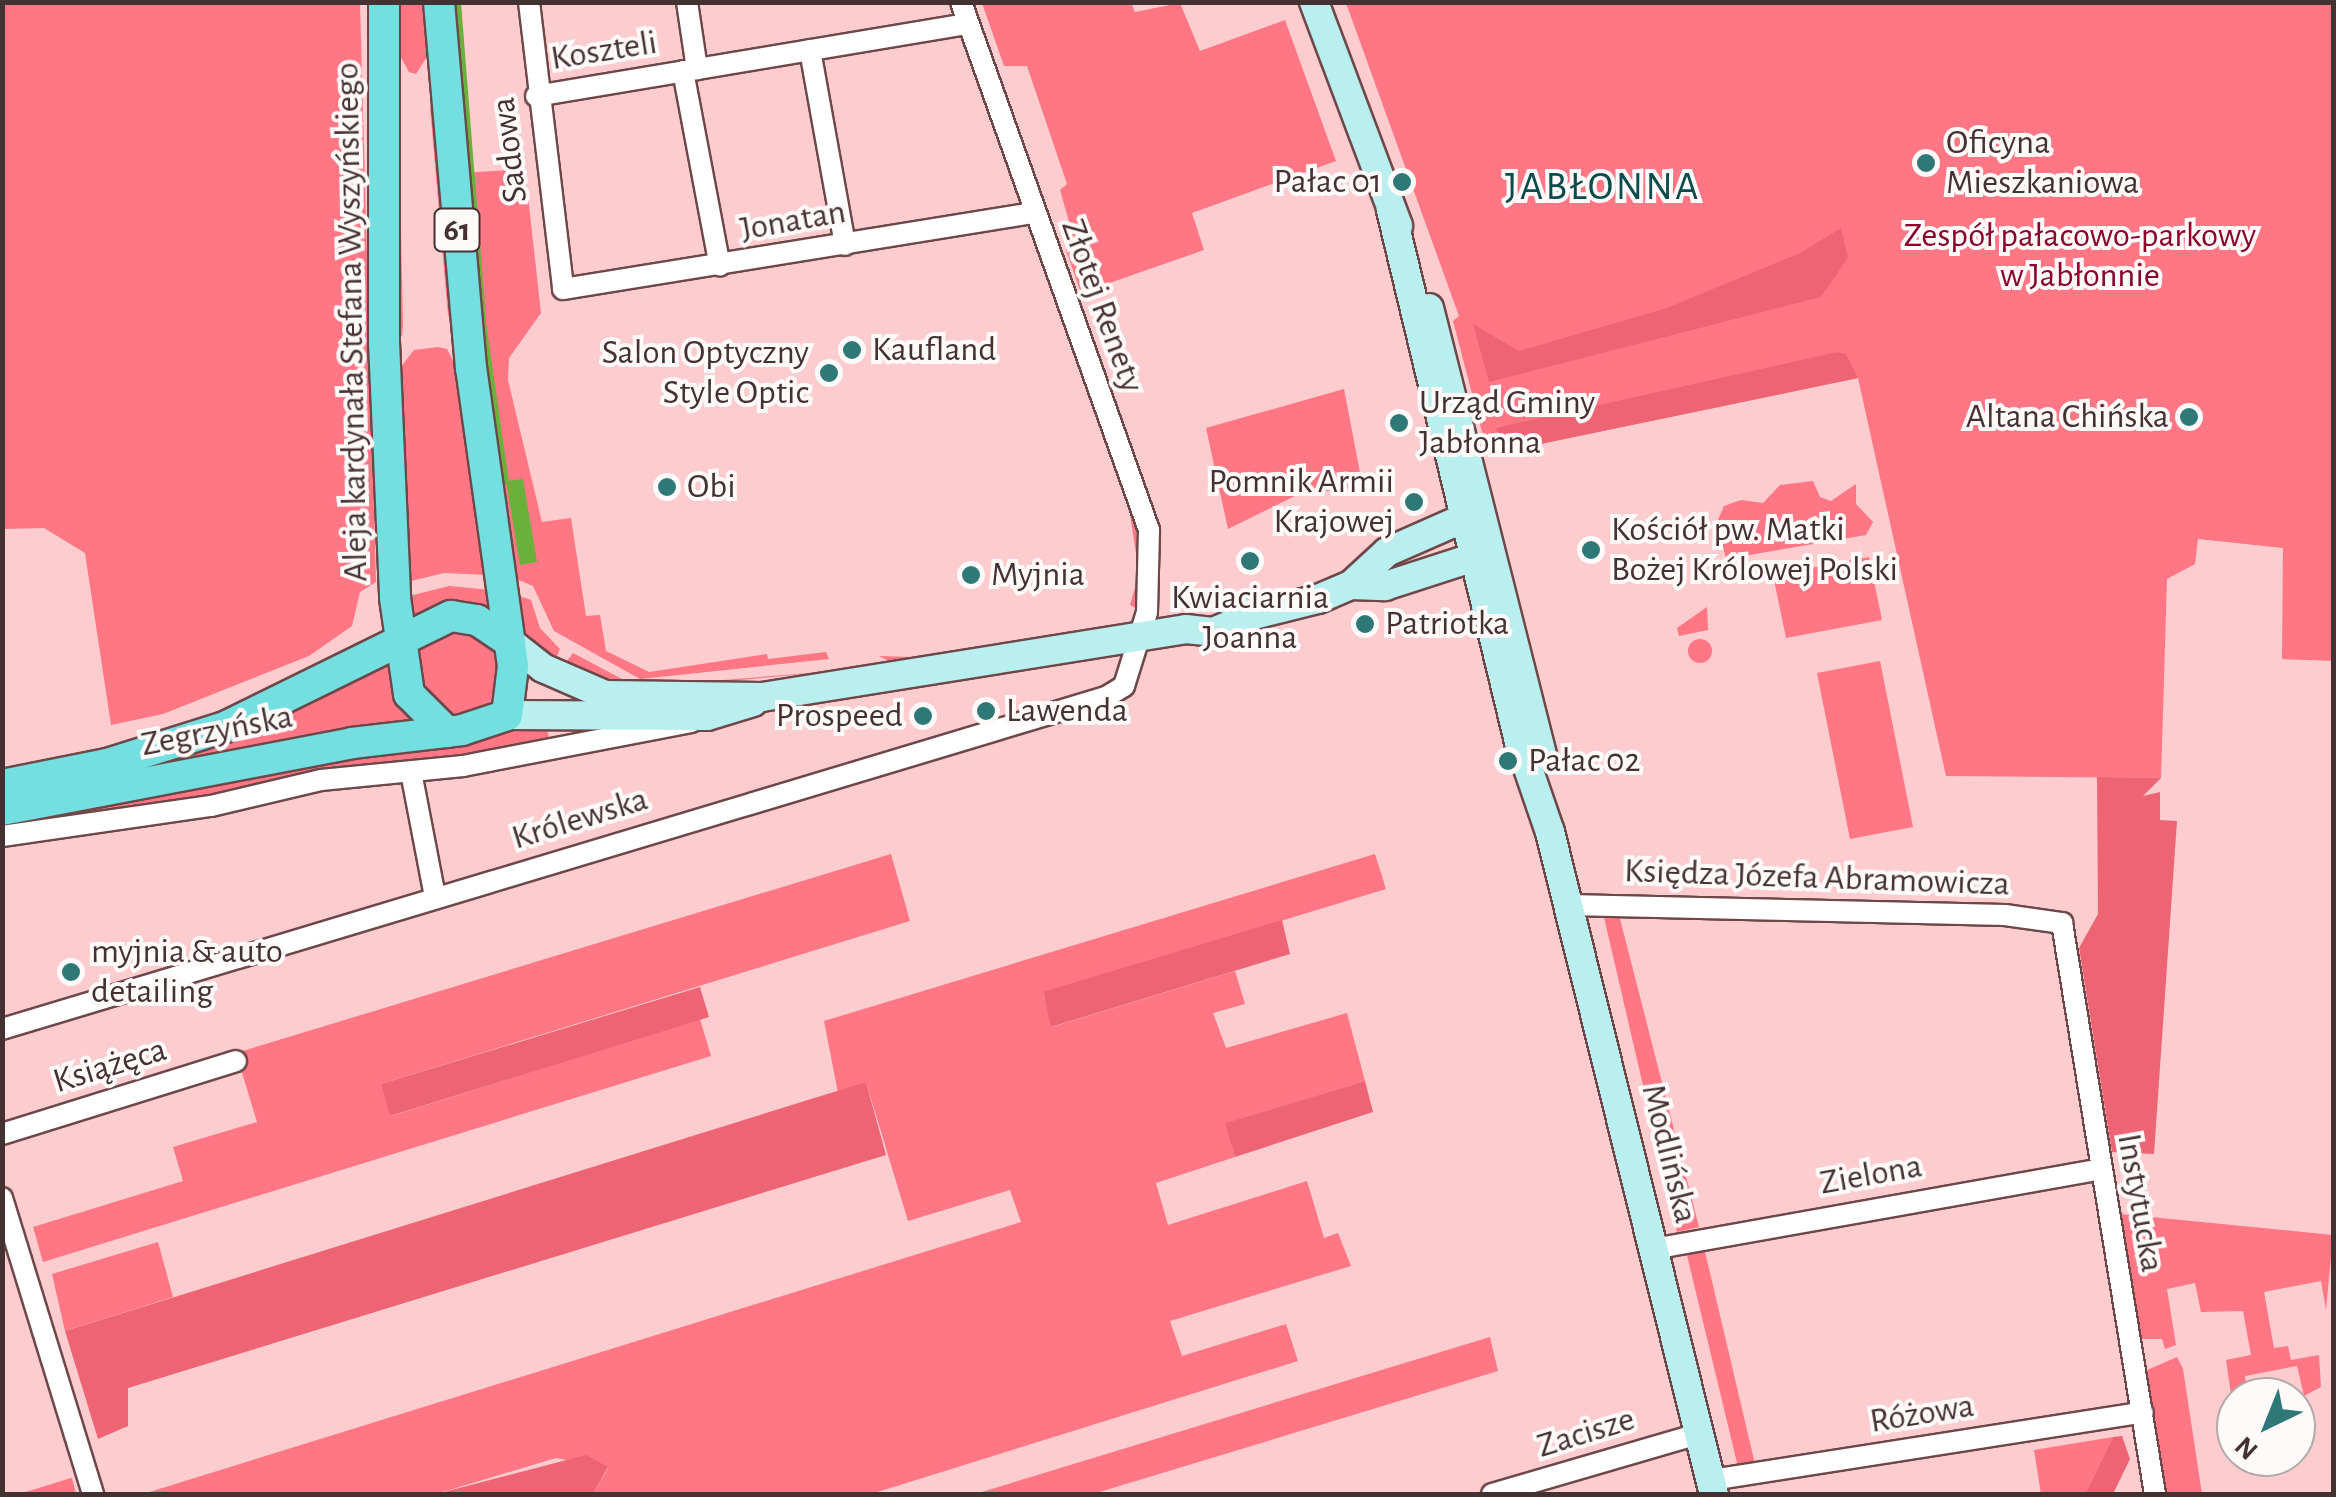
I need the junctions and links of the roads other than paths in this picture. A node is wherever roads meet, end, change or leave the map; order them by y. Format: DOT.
graph roads {
  1 [pos="384,2"];
  2 [pos="439,2"];
  3 [pos="529,2"];
  4 [pos="687,2"];
  5 [pos="960,2"];
  6 [pos="1314,2"];
  7 [pos="968,24"];
  8 [pos="810,50"];
  9 [pos="690,70"];
  10 [pos="536,96"];
  11 [pos="1391,210"];
  12 [pos="1033,213"];
  13 [pos="845,245"];
  14 [pos="720,266"];
  15 [pos="563,290"];
  16 [pos="1464,518"];
  17 [pos="1483,547"];
  18 [pos="1351,585"];
  19 [pos="1141,636"];
  20 [pos="399,640"];
  21 [pos="510,642"];
  22 [pos="762,697"];
  23 [pos="507,715"];
  24 [pos="707,716"];
  25 [pos="447,732"];
  26 [pos="410,772"];
  27 [pos="2,786"];
  28 [pos="2,810"];
  29 [pos="2,836"];
  30 [pos="434,897"];
  31 [pos="1569,905"];
  32 [pos="2062,923"];
  33 [pos="2,1028"];
  34 [pos="236,1061"];
  35 [pos="2,1134"];
  36 [pos="2100,1170"];
  37 [pos="2,1198"];
  38 [pos="1653,1249"];
  39 [pos="2143,1412"];
  40 [pos="1698,1434"];
  41 [pos="1712,1487"];
  42 [pos="92,1494"];
  43 [pos="1492,1494"];
  44 [pos="2156,1494"];
  1 -- 20 [label="main road, Aleja kardynała Stefana Wyszyńskiego / 61"];
  2 -- 21 [label="main road, 61"];
  3 -- 10 [label="street, Sadowa"];
  4 -- 9 [label="street, Koszteli"];
  5 -- 7 [label="street, Złotej Renety"];
  6 -- 11 [label="main road, Modlińska"];
  7 -- 8 [label="street, Koszteli"];
  7 -- 12 [label="street, Złotej Renety"];
  8 -- 9 [label="street, Koszteli"];
  8 -- 13 [label="street"];
  9 -- 10 [label="street, Koszteli"];
  9 -- 14 [label="street, Koszteli"];
  10 -- 15 [label="street, Sadowa"];
  11 -- 16 [label="main road, Modlińska"];
  11 -- 17 [label="main road, Modlińska"];
  12 -- 13 [label="street, Jonatan"];
  12 -- 19 [label="street, Złotej Renety"];
  13 -- 14 [label="street, Jonatan"];
  14 -- 15 [label="street, Jonatan"];
  16 -- 17 [label="main road, Modlińska"];
  16 -- 18 [label="main road"];
  17 -- 18 [label="main road"];
  17 -- 31 [label="main road, Modlińska"];
  18 -- 19 [label="main road"];
  19 -- 22 [label="main road"];
  19 -- 30 [label="street, Królewska"];
  20 -- 21 [label="main road"];
  20 -- 25 [label="main road"];
  20 -- 27 [label="main road, Zegrzyńska"];
  21 -- 22 [label="main road"];
  21 -- 23 [label="main road, 61"];
  22 -- 24 [label="main road"];
  23 -- 24 [label="main road"];
  23 -- 25 [label="main road"];
  24 -- 26 [label="street"];
  25 -- 28 [label="main road, Zegrzyńska"];
  26 -- 29 [label="street"];
  26 -- 30 [label="street"];
  30 -- 33 [label="street, Królewska"];
  31 -- 32 [label="street, Księdza Józefa Abramowicza"];
  31 -- 38 [label="main road, Modlińska"];
  32 -- 36 [label="street, Instytucka"];
  34 -- 35 [label="street, Książęca"];
  36 -- 38 [label="street, Zielona"];
  36 -- 39 [label="street, Instytucka"];
  37 -- 42 [label="street"];
  38 -- 40 [label="main road, Modlińska"];
  39 -- 41 [label="street, Różowa"];
  39 -- 44 [label="street, Instytucka"];
  40 -- 41 [label="main road, Modlińska"];
  40 -- 43 [label="street, Zacisze"];
}
